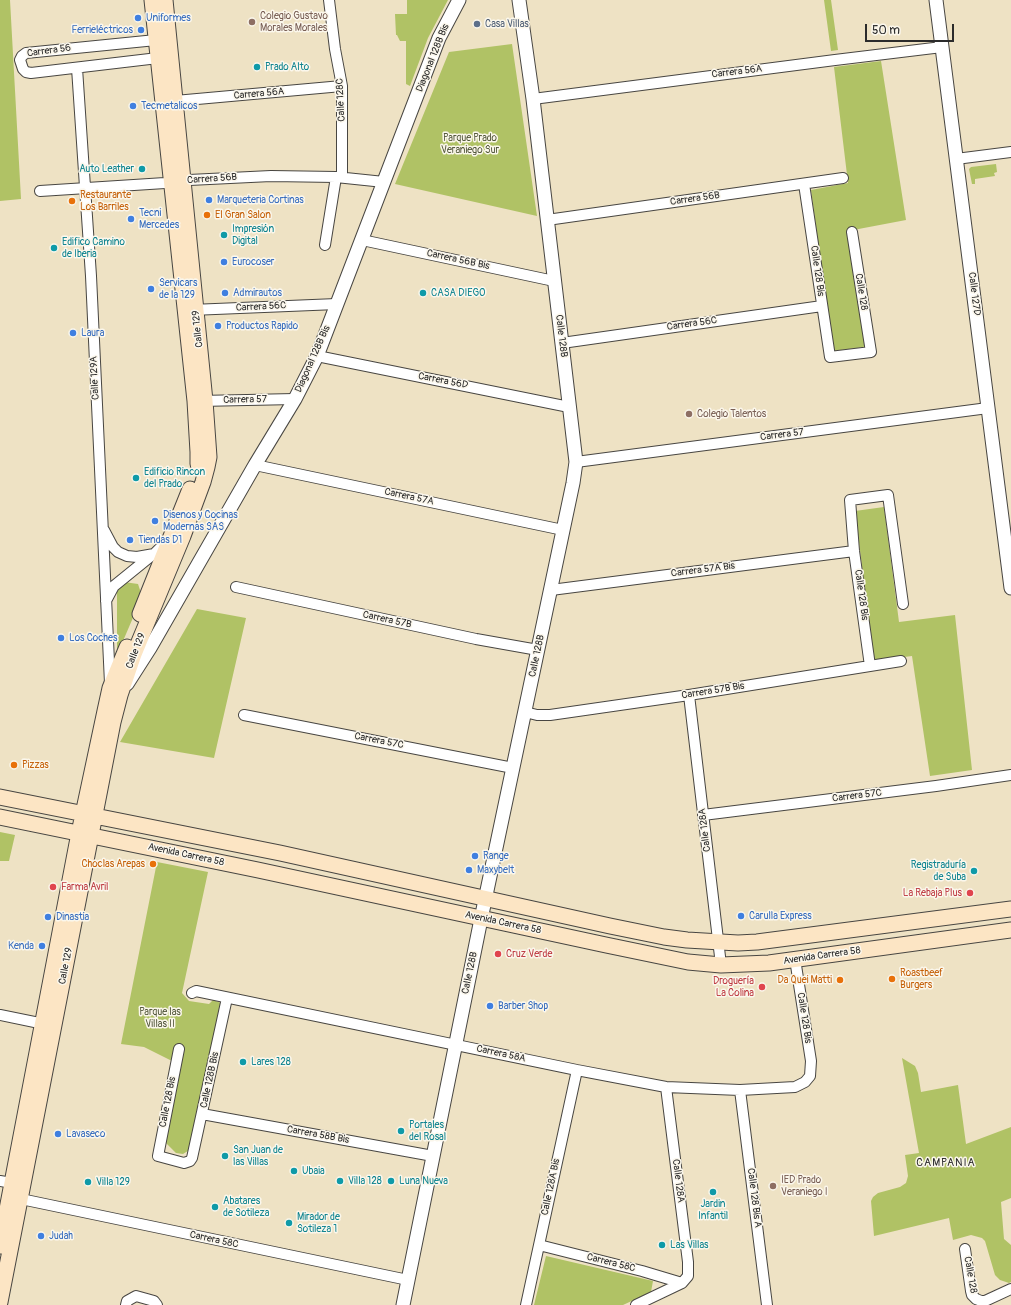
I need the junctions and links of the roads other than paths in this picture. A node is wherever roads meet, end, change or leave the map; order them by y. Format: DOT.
graph roads {
  1 [pos="152,0"];
  2 [pos="165,0"];
  3 [pos="329,0"];
  4 [pos="459,0"];
  5 [pos="519,0"];
  6 [pos="936,0"];
  7 [pos="156,40"];
  8 [pos="942,47"];
  9 [pos="158,58"];
  10 [pos="77,68"];
  11 [pos="342,86"];
  12 [pos="533,99"];
  13 [pos="175,102"];
  14 [pos="1011,152"];
  15 [pos="956,159"];
  16 [pos="339,177"];
  17 [pos="842,178"];
  18 [pos="177,182"];
  19 [pos="384,182"];
  20 [pos="804,184"];
  21 [pos="85,188"];
  22 [pos="40,191"];
  23 [pos="547,220"];
  24 [pos="852,232"];
  25 [pos="362,240"];
  26 [pos="325,244"];
  27 [pos="554,281"];
  28 [pos="337,304"];
  29 [pos="822,306"];
  30 [pos="191,310"];
  31 [pos="562,343"];
  32 [pos="316,356"];
  33 [pos="830,358"];
  34 [pos="295,399"];
  35 [pos="200,401"];
  36 [pos="569,407"];
  37 [pos="988,408"];
  38 [pos="576,462"];
  39 [pos="255,464"];
  40 [pos="102,523"];
  41 [pos="564,530"];
  42 [pos="173,532"];
  43 [pos="854,551"];
  44 [pos="154,554"];
  45 [pos="236,587"];
  46 [pos="1011,588"];
  47 [pos="551,590"];
  48 [pos="106,601"];
  49 [pos="903,604"];
  50 [pos="538,650"];
  51 [pos="902,661"];
  52 [pos="870,666"];
  53 [pos="115,692"];
  54 [pos="689,695"];
  55 [pos="525,712"];
  56 [pos="244,715"];
  57 [pos="513,768"];
  58 [pos="1011,774"];
  59 [pos="0,797"];
  60 [pos="89,815"];
  61 [pos="703,816"];
  62 [pos="0,817"];
  63 [pos="85,834"];
  64 [pos="486,899"];
  65 [pos="1011,909"];
  66 [pos="481,919"];
  67 [pos="1011,930"];
  68 [pos="719,942"];
  69 [pos="795,959"];
  70 [pos="721,965"];
  71 [pos="192,993"];
  72 [pos="227,998"];
  73 [pos="0,1015"];
  74 [pos="49,1025"];
  75 [pos="456,1044"];
  76 [pos="179,1049"];
  77 [pos="577,1070"];
  78 [pos="810,1076"];
  79 [pos="666,1087"];
  80 [pos="740,1090"];
  81 [pos="202,1114"];
  82 [pos="433,1156"];
  83 [pos="190,1161"];
  84 [pos="14,1187"];
  85 [pos="539,1245"];
  86 [pos="0,1246"];
  87 [pos="965,1249"];
  88 [pos="685,1279"];
  89 [pos="408,1280"];
  90 [pos="1011,1288"];
  91 [pos="0,1302"];
  92 [pos="126,1305"];
  93 [pos="157,1305"];
  94 [pos="402,1305"];
  95 [pos="526,1305"];
  96 [pos="636,1305"];
  97 [pos="767,1305"];
  1 -- 7 [label="main road, Calle 129"];
  2 -- 13 [label="main road, Calle 129"];
  3 -- 11 [label="street, Calle 128C"];
  4 -- 19 [label="street, Diagonal 128B Bis"];
  5 -- 12 [label="street, Calle 128B"];
  6 -- 8 [label="street, Calle 127D"];
  7 -- 9 [label="main road, Calle 129"];
  7 -- 10 [label="street, Carrera 56"];
  8 -- 12 [label="street, Carrera 56A"];
  8 -- 15 [label="street, Calle 127D"];
  9 -- 10 [label="street, Carrera 56"];
  9 -- 18 [label="main road, Calle 129"];
  10 -- 21 [label="street, Calle 129A"];
  11 -- 13 [label="street, Carrera 56A"];
  11 -- 16 [label="street, Calle 128C"];
  12 -- 23 [label="street, Calle 128B"];
  13 -- 18 [label="main road, Calle 129"];
  14 -- 15 [label="street"];
  15 -- 37 [label="street, Calle 127D"];
  16 -- 18 [label="street, Carrera 56B"];
  16 -- 19 [label="street, Carrera 56B"];
  16 -- 26 [label="street, Calle 128C"];
  17 -- 20 [label="street, Carrera 56B"];
  18 -- 21 [label="street, Carrera 56B"];
  18 -- 30 [label="main road, Calle 129"];
  19 -- 25 [label="street, Diagonal 128B Bis"];
  20 -- 23 [label="street, Carrera 56B"];
  20 -- 29 [label="street, Calle 128 Bis"];
  21 -- 22 [label="street, Carrera 56B"];
  21 -- 40 [label="street, Calle 129A"];
  23 -- 27 [label="street, Calle 128B"];
  24 -- 33 [label="street, Calle 128"];
  25 -- 27 [label="street, Carrera 56B Bis"];
  25 -- 28 [label="street, Diagonal 128B Bis"];
  27 -- 31 [label="street, Calle 128B"];
  28 -- 30 [label="street, Carrera 56C"];
  28 -- 32 [label="street, Diagonal 128B Bis"];
  29 -- 31 [label="street, Carrera 56C"];
  29 -- 33 [label="street, Calle 128 Bis"];
  30 -- 35 [label="main road, Calle 129"];
  31 -- 36 [label="street, Calle 128B"];
  32 -- 34 [label="street, Diagonal 128B Bis"];
  32 -- 36 [label="street, Carrera 56D"];
  34 -- 35 [label="street, Carrera 57"];
  34 -- 39 [label="street, Diagonal 128B Bis"];
  35 -- 42 [label="main road, Calle 129"];
  35 -- 53 [label="main road, Calle 129"];
  36 -- 38 [label="street, Calle 128B"];
  37 -- 38 [label="street, Carrera 57"];
  37 -- 46 [label="street, Calle 127D"];
  38 -- 41 [label="street, Calle 128B"];
  39 -- 41 [label="street, Carrera 57A"];
  39 -- 53 [label="street, Diagonal 128B Bis"];
  40 -- 44 [label="street"];
  40 -- 48 [label="street, Calle 129A"];
  41 -- 47 [label="street, Calle 128B"];
  42 -- 44 [label="street, Calle 129"];
  42 -- 53 [label="main road, Calle 129"];
  43 -- 47 [label="street, Carrera 57A Bis"];
  43 -- 49 [label="street, Calle 128 Bis"];
  43 -- 52 [label="street, Calle 128 Bis"];
  44 -- 48 [label="street"];
  45 -- 50 [label="street, Carrera 57B"];
  47 -- 50 [label="street, Calle 128B"];
  48 -- 53 [label="street, Calle 129A"];
  50 -- 55 [label="street, Calle 128B"];
  51 -- 52 [label="street, Carrera 57B Bis"];
  52 -- 54 [label="street, Carrera 57B Bis"];
  53 -- 60 [label="main road, Calle 129"];
  54 -- 55 [label="street, Carrera 57B Bis"];
  54 -- 61 [label="street, Calle 128A"];
  55 -- 57 [label="street, Calle 128B"];
  56 -- 57 [label="street, Carrera 57C"];
  57 -- 64 [label="street, Calle 128B"];
  58 -- 61 [label="street, Carrera 57C"];
  59 -- 60 [label="main road, Avenida Carrera 58"];
  60 -- 63 [label="main road, Calle 129"];
  60 -- 64 [label="main road, Avenida Carrera 58"];
  61 -- 68 [label="street, Calle 128A"];
  62 -- 63 [label="main road, Avenida Carrera 58"];
  63 -- 66 [label="main road, Avenida Carrera 58"];
  63 -- 74 [label="main road, Calle 129"];
  64 -- 66 [label="street, Calle 128B"];
  64 -- 68 [label="main road, Avenida Carrera 58"];
  65 -- 68 [label="main road, Avenida Carrera 58"];
  66 -- 70 [label="main road, Avenida Carrera 58"];
  66 -- 75 [label="street, Calle 128B"];
  67 -- 69 [label="main road, Avenida Carrera 58"];
  68 -- 70 [label="street, Calle 128A"];
  69 -- 70 [label="main road, Avenida Carrera 58"];
  69 -- 78 [label="street, Calle 128 Bis"];
  71 -- 72 [label="street, Carrera 58A"];
  72 -- 75 [label="street, Carrera 58A"];
  72 -- 81 [label="street, Calle 128B Bis"];
  73 -- 74 [label="street"];
  74 -- 84 [label="main road, Calle 129"];
  75 -- 77 [label="street, Carrera 58A"];
  75 -- 82 [label="street, Calle 128B"];
  76 -- 83 [label="street, Calle 128 Bis"];
  77 -- 79 [label="street, Carrera 58A"];
  77 -- 85 [label="street, Calle 128A Bis"];
  78 -- 80 [label="street, Carrera 58A"];
  79 -- 80 [label="street, Carrera 58A"];
  79 -- 88 [label="street, Calle 128A"];
  80 -- 97 [label="street, Calle 128 Bis A"];
  81 -- 82 [label="street, Carrera 58B Bis"];
  81 -- 83 [label="street, Calle 128B Bis"];
  82 -- 89 [label="street, Calle 128B"];
  84 -- 86 [label="main road, Calle 129"];
  84 -- 89 [label="street, Carrera 58C"];
  84 -- 91 [label="main road, Calle 129"];
  85 -- 88 [label="street, Carrera 58C"];
  85 -- 95 [label="street, Calle 128A Bis"];
  87 -- 90 [label="street, Calle 128"];
  88 -- 96 [label="street"];
  89 -- 94 [label="street, Calle 128B"];
  92 -- 93 [label="street"];
}
